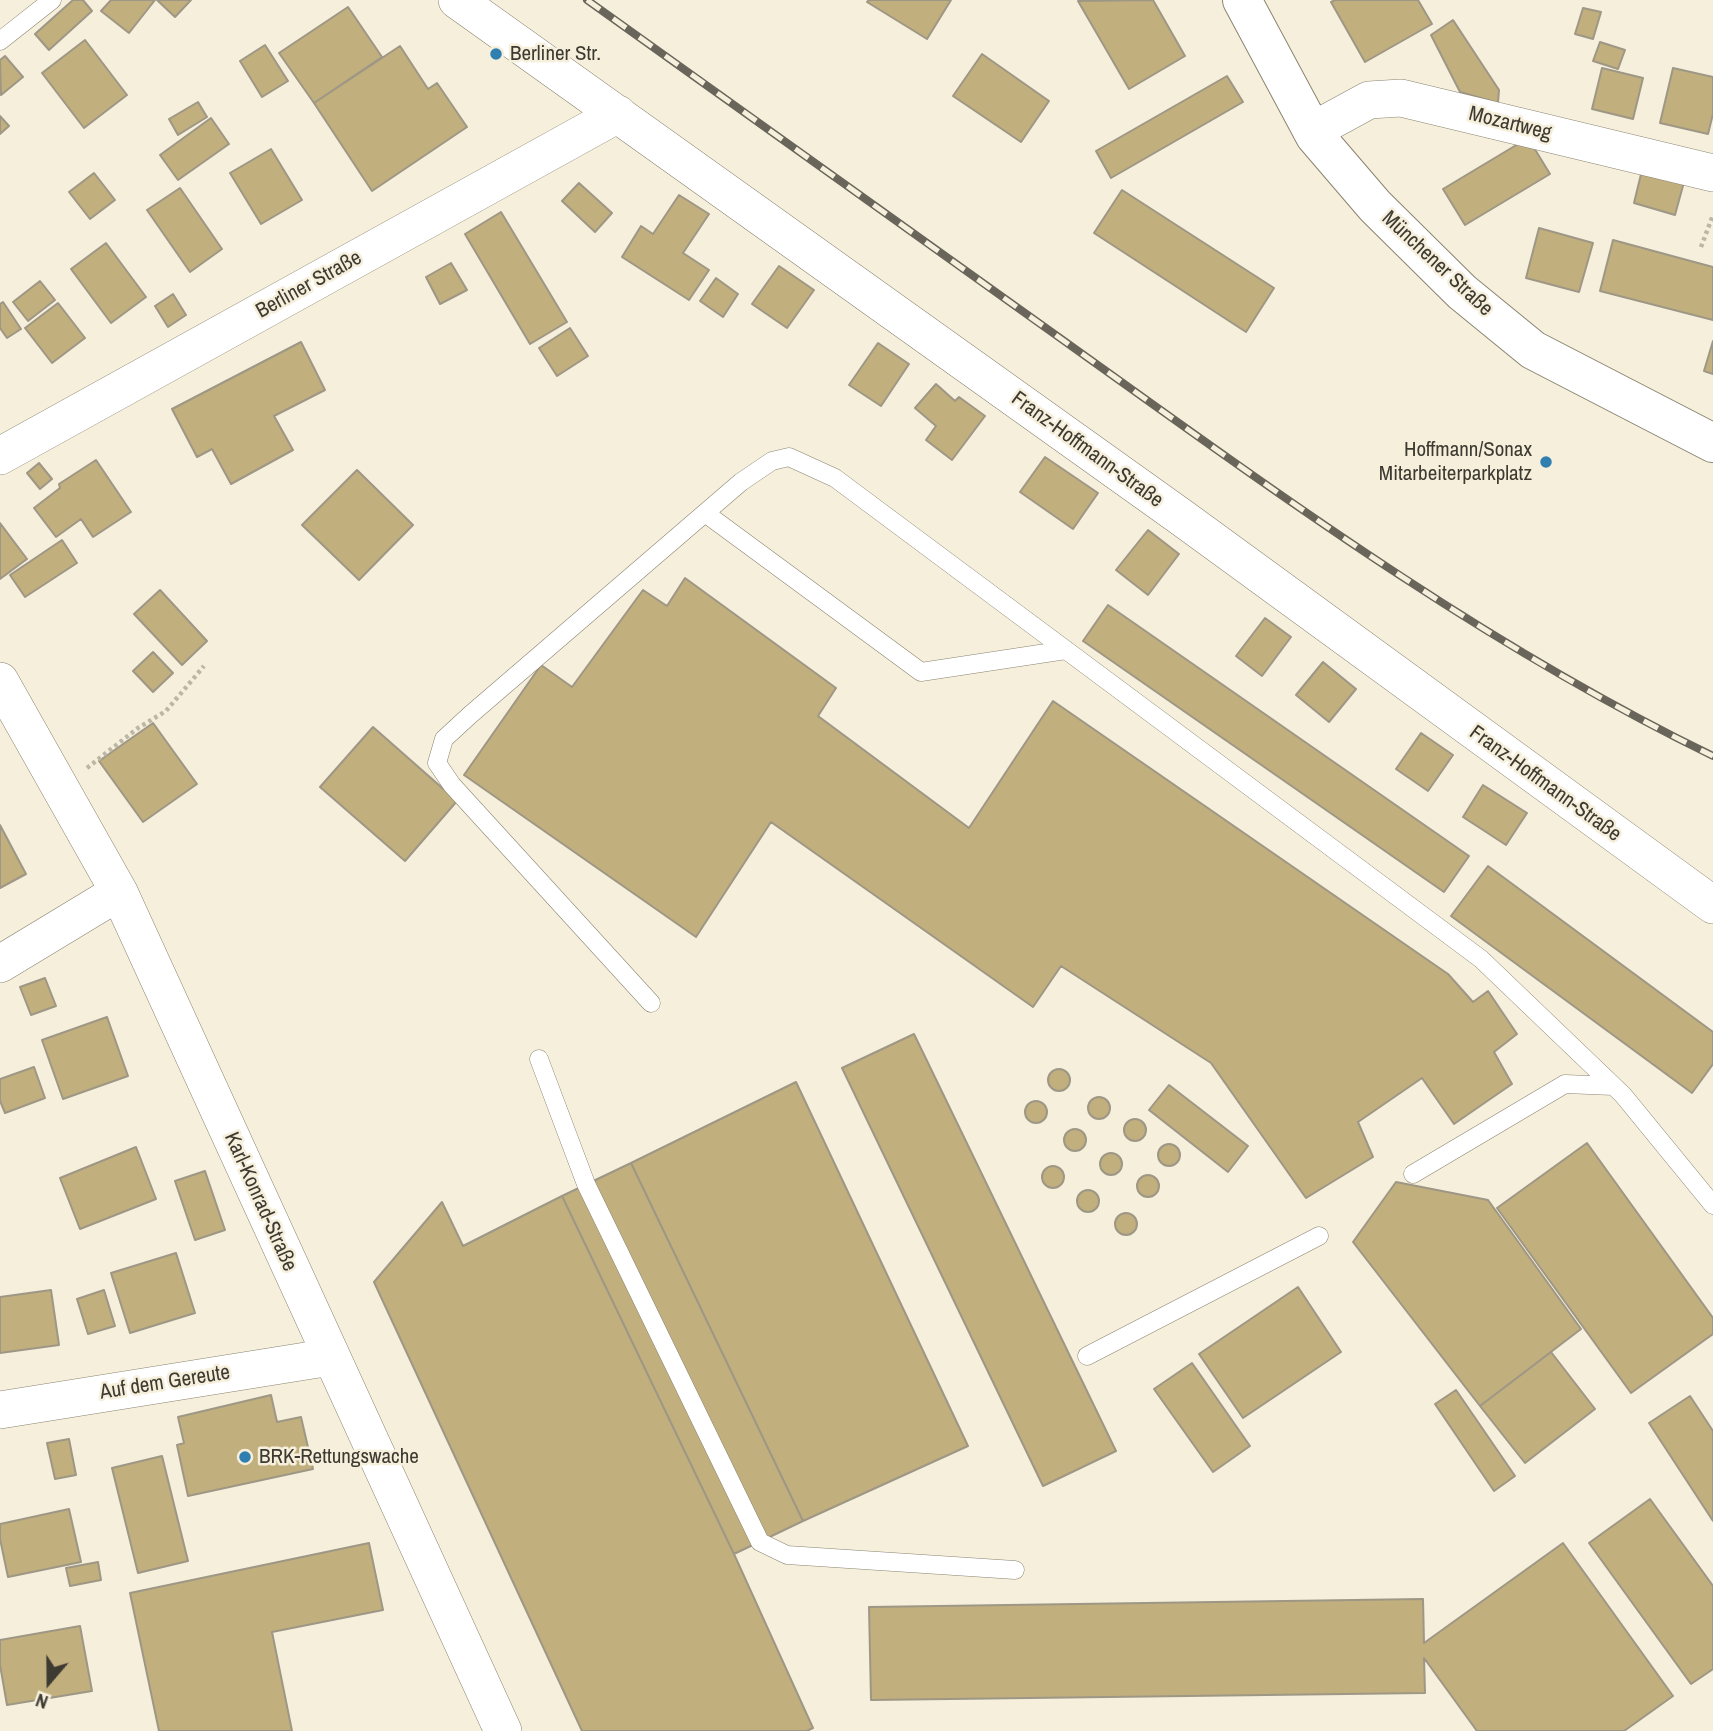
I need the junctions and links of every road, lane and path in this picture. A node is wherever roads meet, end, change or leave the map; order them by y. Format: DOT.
graph roads {
  1 [pos="52,0"];
  2 [pos="457,0"];
  3 [pos="1242,0"];
  4 [pos="0,41"];
  5 [pos="618,114"];
  6 [pos="1312,131"];
  7 [pos="1713,173"];
  8 [pos="1713,215"];
  9 [pos="1701,247"];
  10 [pos="1713,443"];
  11 [pos="0,456"];
  12 [pos="705,513"];
  13 [pos="1066,650"];
  14 [pos="204,666"];
  15 [pos="0,681"];
  16 [pos="60,788"];
  17 [pos="119,892"];
  18 [pos="1713,905"];
  19 [pos="0,964"];
  20 [pos="651,1003"];
  21 [pos="539,1059"];
  22 [pos="1613,1086"];
  23 [pos="1413,1174"];
  24 [pos="1713,1205"];
  25 [pos="1319,1236"];
  26 [pos="1087,1356"];
  27 [pos="331,1357"];
  28 [pos="0,1410"];
  29 [pos="1015,1570"];
  30 [pos="503,1731"];
  1 -- 4 [label="lane"];
  2 -- 5 [label="street, Franz-Hoffmann-Straße"];
  3 -- 6 [label="main road, Münchener Straße"];
  5 -- 11 [label="street, Berliner Straße"];
  5 -- 18 [label="street, Franz-Hoffmann-Straße"];
  6 -- 7 [label="street, Mozartweg"];
  6 -- 10 [label="main road, Münchener Straße"];
  8 -- 9 [label="path"];
  12 -- 13 [label="lane"];
  12 -- 13 [label="lane"];
  12 -- 20 [label="lane"];
  13 -- 22 [label="lane"];
  14 -- 16 [label="path"];
  15 -- 16 [label="street, Karl-Konrad-Straße"];
  16 -- 17 [label="street, Karl-Konrad-Straße"];
  17 -- 19 [label="street"];
  17 -- 27 [label="street, Karl-Konrad-Straße"];
  21 -- 29 [label="lane"];
  22 -- 23 [label="lane"];
  22 -- 24 [label="lane"];
  25 -- 26 [label="lane"];
  27 -- 28 [label="street, Auf dem Gereute"];
  27 -- 30 [label="street, Karl-Konrad-Straße"];
}
